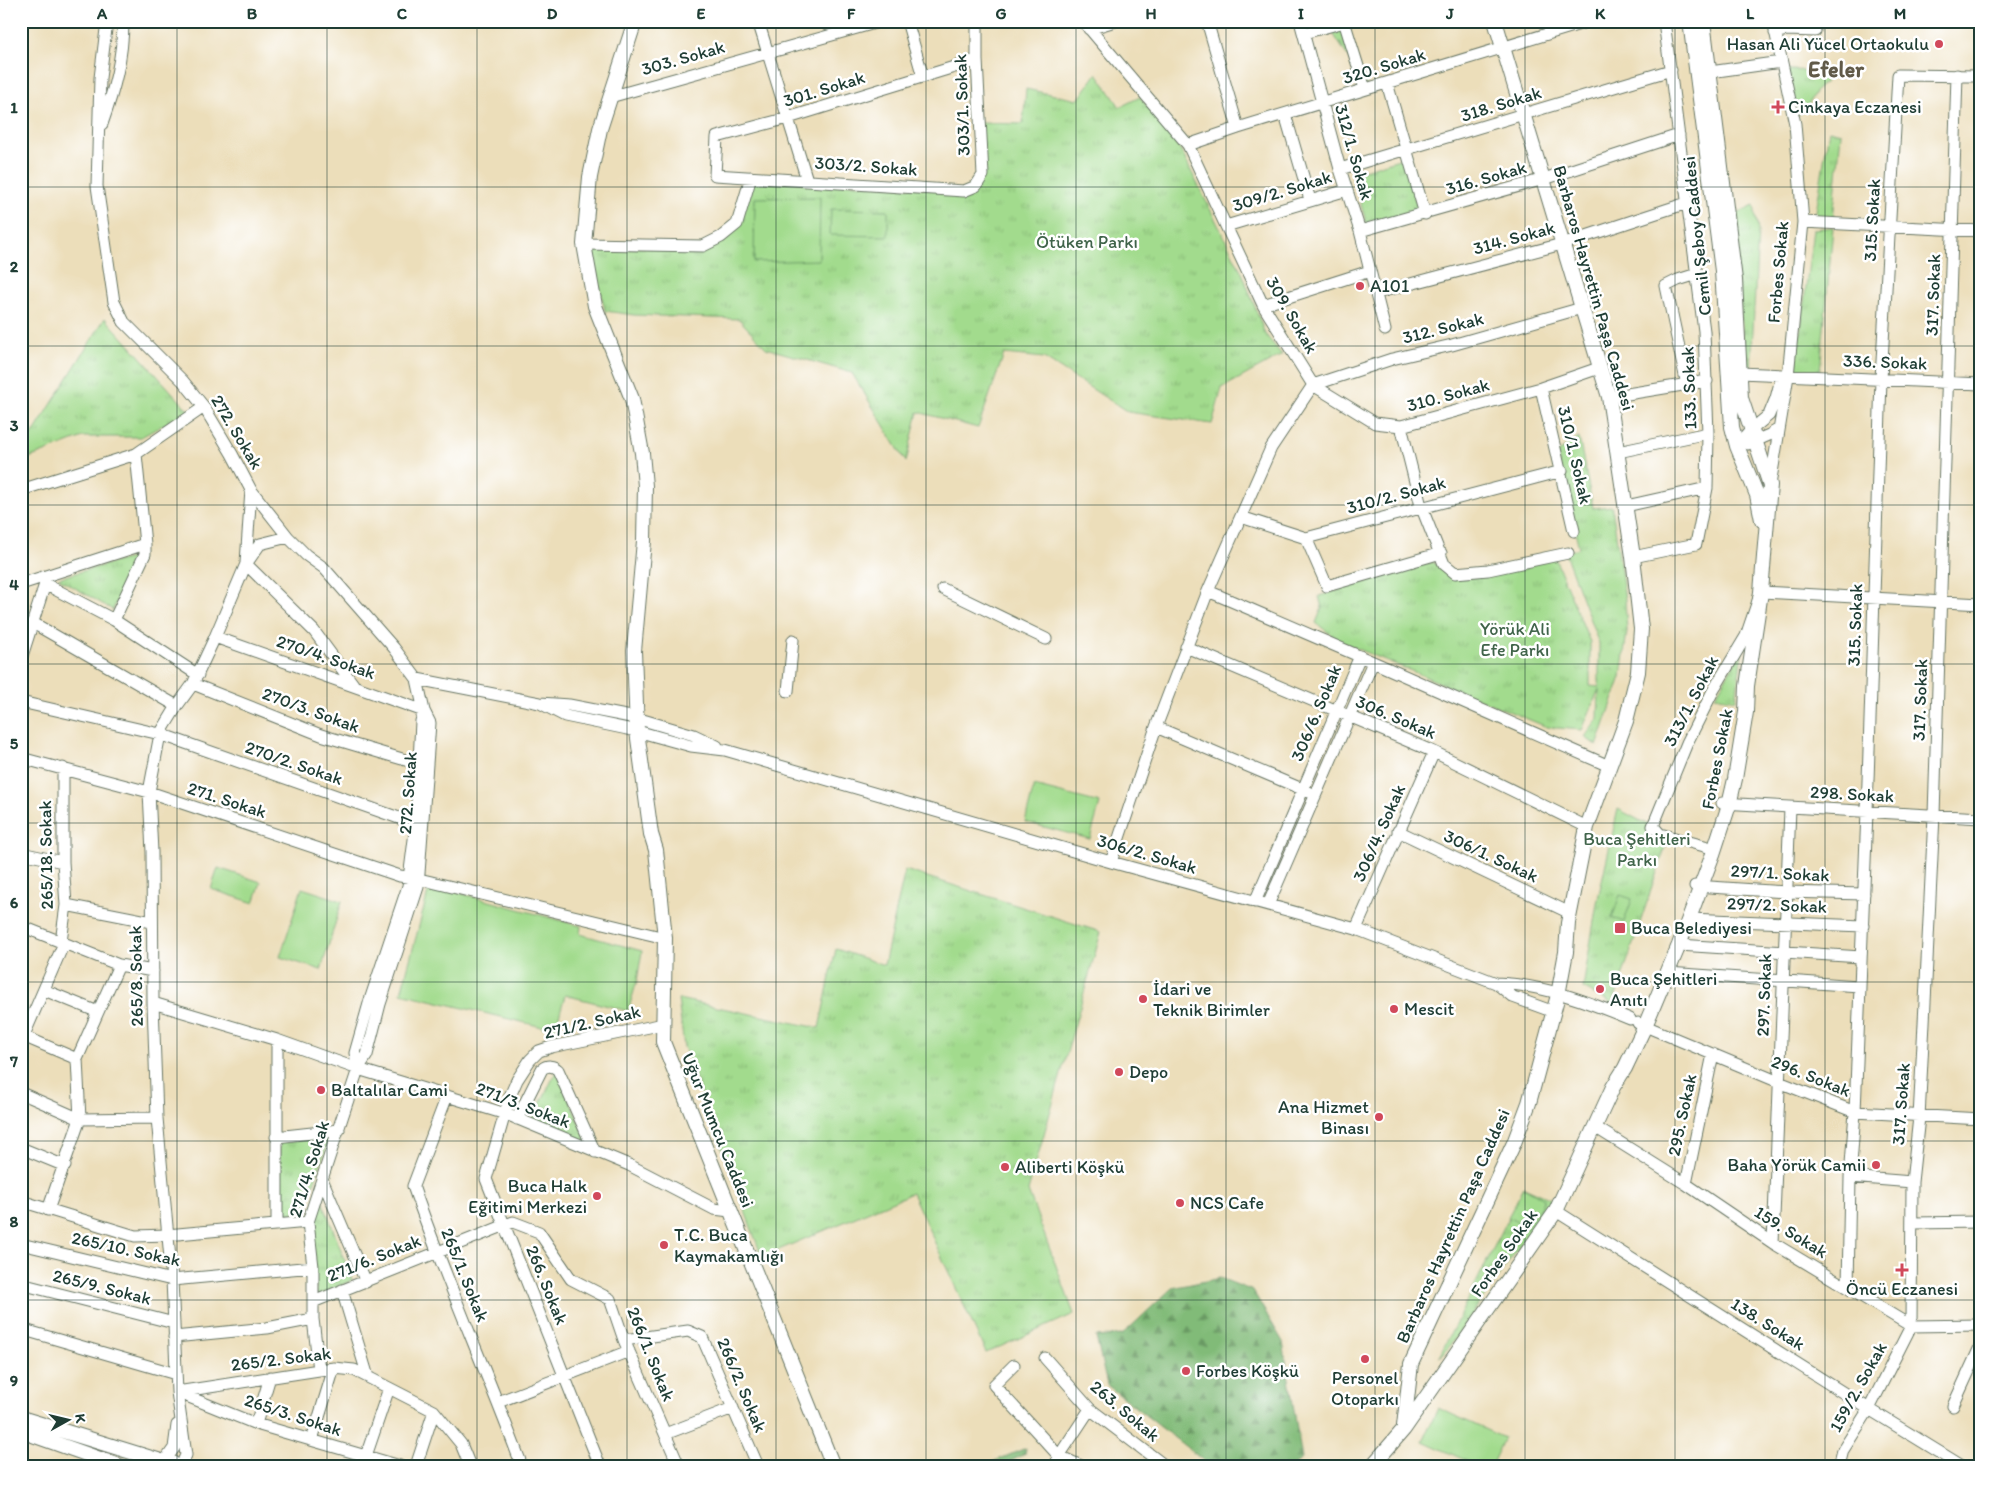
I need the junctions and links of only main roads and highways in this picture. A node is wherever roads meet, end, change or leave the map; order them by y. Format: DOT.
graph roads {
  1 [pos="1495,21"];
  2 [pos="1690,21"];
  3 [pos="1703,21"];
  4 [pos="638,22"];
  5 [pos="1740,373"];
  6 [pos="1765,533"];
  7 [pos="1725,804"];
  8 [pos="1698,886"];
  9 [pos="1638,1023"];
  10 [pos="21,1418"];
  11 [pos="1404,1429"];
  12 [pos="21,1431"];
  13 [pos="166,1465"];
  14 [pos="120,1466"];
  15 [pos="833,1466"];
  16 [pos="1372,1466"];
  1 -- 11 [label="main road, Barbaros Hayrettin Paşa Caddesi"];
  2 -- 6 [label="main road, Cemil Şeboy Caddesi"];
  3 -- 5 [label="main road, Cemil Şeboy Caddesi"];
  4 -- 15 [label="main road, Uğur Mumcu Caddesi"];
  5 -- 6 [label="main road, Forbes Sokak"];
  6 -- 7 [label="main road, Forbes Sokak"];
  7 -- 8 [label="main road, Forbes Sokak"];
  7 -- 8 [label="main road, Forbes Sokak"];
  8 -- 9 [label="main road, Forbes Sokak"];
  8 -- 9 [label="main road, Forbes Sokak"];
  9 -- 11 [label="main road, Forbes Sokak"];
  10 -- 13 [label="main road"];
  11 -- 16 [label="main road, Forbes Sokak"];
  12 -- 14 [label="main road"];
}
